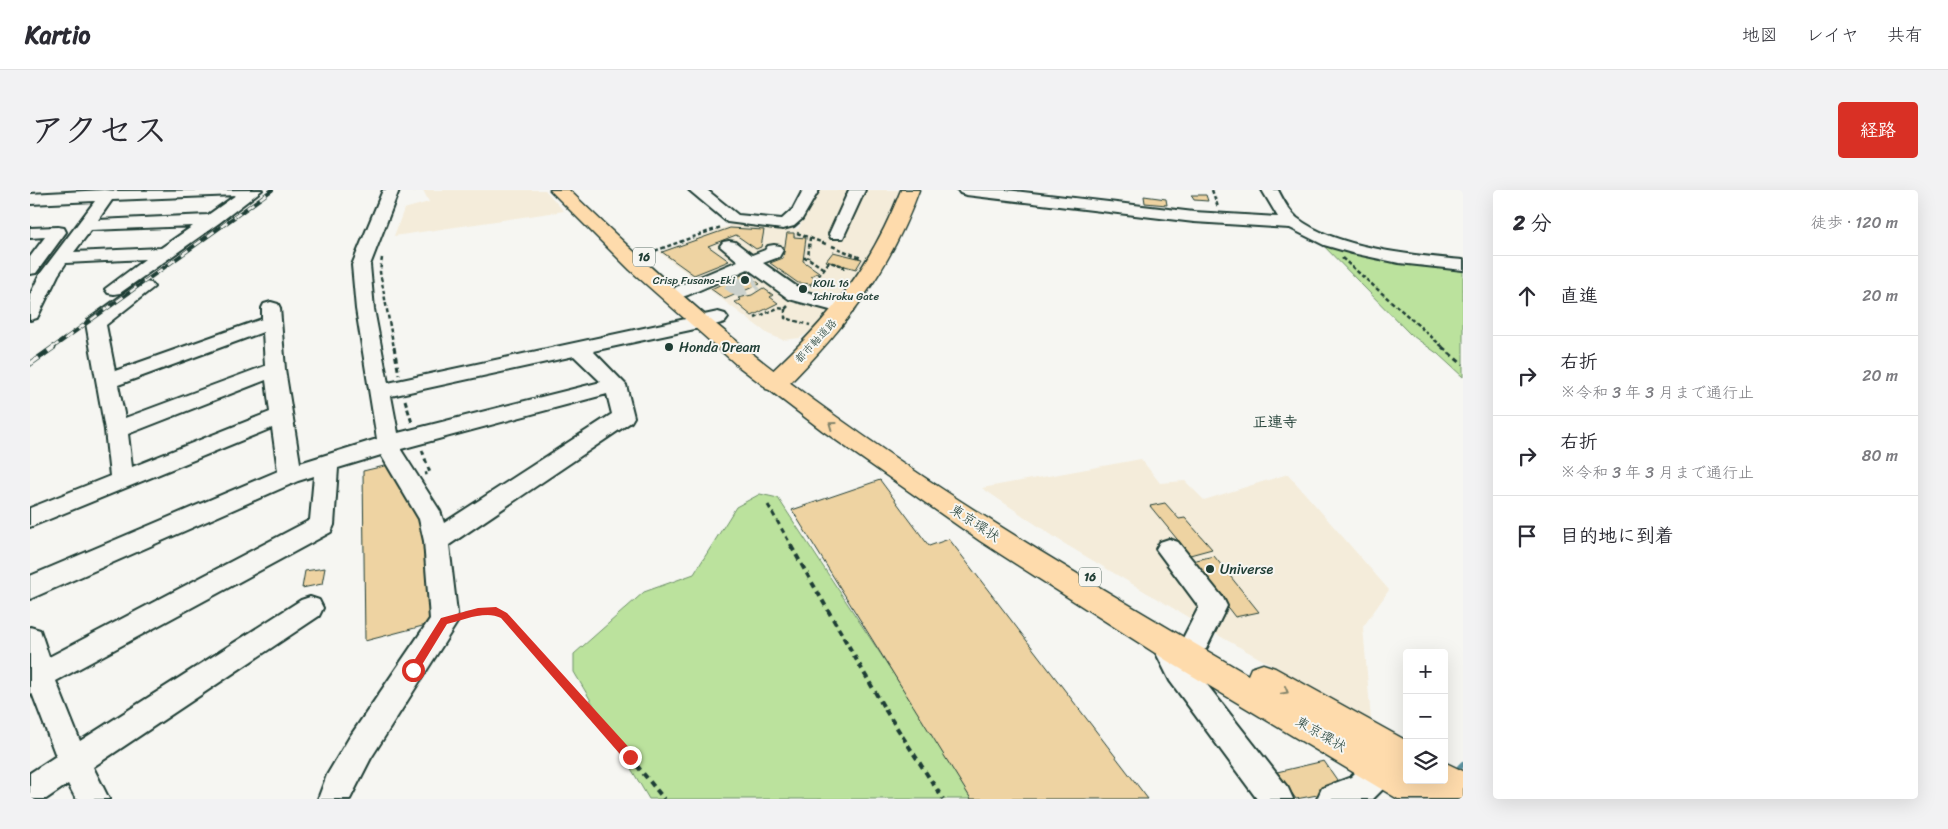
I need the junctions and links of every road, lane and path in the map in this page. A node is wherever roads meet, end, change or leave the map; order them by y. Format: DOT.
graph roads {
  1 [pos="254,190"];
  2 [pos="391,190"];
  3 [pos="559,190"];
  4 [pos="576,190"];
  5 [pos="697,190"];
  6 [pos="811,190"];
  7 [pos="857,190"];
  8 [pos="910,190"];
  9 [pos="966,190"];
  10 [pos="1270,190"];
  11 [pos="163,192"];
  12 [pos="109,193"];
  13 [pos="1056,195"];
  14 [pos="32,196"];
  15 [pos="213,220"];
  16 [pos="1293,223"];
  17 [pos="86,225"];
  18 [pos="722,227"];
  19 [pos="794,231"];
  20 [pos="30,233"];
  21 [pos="837,234"];
  22 [pos="810,238"];
  23 [pos="1326,240"];
  24 [pos="729,246"];
  25 [pos="774,250"];
  26 [pos="166,253"];
  27 [pos="384,253"];
  28 [pos="649,253"];
  29 [pos="60,258"];
  30 [pos="803,258"];
  31 [pos="808,258"];
  32 [pos="864,259"];
  33 [pos="750,262"];
  34 [pos="1463,265"];
  35 [pos="30,267"];
  36 [pos="824,269"];
  37 [pos="843,269"];
  38 [pos="145,287"];
  39 [pos="114,290"];
  40 [pos="682,291"];
  41 [pos="816,295"];
  42 [pos="791,302"];
  43 [pos="845,308"];
  44 [pos="785,309"];
  45 [pos="30,314"];
  46 [pos="755,318"];
  47 [pos="709,320"];
  48 [pos="817,326"];
  49 [pos="578,348"];
  50 [pos="1462,363"];
  51 [pos="275,369"];
  52 [pos="782,377"];
  53 [pos="107,380"];
  54 [pos="616,385"];
  55 [pos="390,389"];
  56 [pos="281,416"];
  57 [pos="116,430"];
  58 [pos="416,437"];
  59 [pos="388,444"];
  60 [pos="327,464"];
  61 [pos="290,475"];
  62 [pos="122,480"];
  63 [pos="408,480"];
  64 [pos="768,505"];
  65 [pos="30,518"];
  66 [pos="436,541"];
  67 [pos="1169,549"];
  68 [pos="30,588"];
  69 [pos="310,608"];
  70 [pos="444,621"];
  71 [pos="30,639"];
  72 [pos="1196,640"];
  73 [pos="1166,645"];
  74 [pos="35,678"];
  75 [pos="73,762"];
  76 [pos="1394,765"];
  77 [pos="1448,782"];
  78 [pos="30,791"];
  79 [pos="1463,791"];
  80 [pos="93,799"];
  81 [pos="334,799"];
  82 [pos="664,799"];
  83 [pos="943,799"];
  84 [pos="1278,799"];
  85 [pos="1333,799"];
  86 [pos="1433,799"];
  1 -- 11 [label="street"];
  1 -- 15 [label="street"];
  2 -- 55 [label="street"];
  3 -- 47 [label="main road, 東京環状 / 16"];
  4 -- 40 [label="main road, 東京環状 / 16"];
  5 -- 6 [label="street"];
  7 -- 21 [label="street"];
  8 -- 43 [label="main road, 都市軸道路"];
  9 -- 13 [label="street"];
  10 -- 16 [label="street"];
  11 -- 12 [label="street"];
  12 -- 14 [label="street"];
  12 -- 17 [label="street"];
  13 -- 16 [label="street"];
  15 -- 17 [label="street"];
  15 -- 26 [label="street"];
  16 -- 23 [label="street"];
  17 -- 29 [label="street"];
  18 -- 28 [label="path"];
  19 -- 22 [label="path"];
  20 -- 35 [label="street"];
  22 -- 31 [label="path"];
  22 -- 32 [label="path"];
  23 -- 34 [label="street"];
  23 -- 50 [label="path"];
  24 -- 33 [label="street"];
  25 -- 33 [label="street"];
  26 -- 29 [label="street"];
  26 -- 39 [label="street"];
  27 -- 55 [label="path"];
  29 -- 45 [label="street"];
  30 -- 31 [label="path"];
  31 -- 36 [label="path"];
  33 -- 40 [label="street"];
  33 -- 41 [label="street"];
  36 -- 37 [label="path"];
  36 -- 41 [label="path"];
  38 -- 53 [label="street"];
  40 -- 47 [label="main road, 東京環状 / 16"];
  41 -- 43 [label="street"];
  42 -- 44 [label="path"];
  43 -- 52 [label="main road, 都市軸道路"];
  44 -- 46 [label="path"];
  44 -- 48 [label="path"];
  47 -- 49 [label="street"];
  47 -- 52 [label="main road, 東京環状 / 16"];
  49 -- 54 [label="street"];
  49 -- 55 [label="street"];
  51 -- 53 [label="street"];
  51 -- 56 [label="street"];
  51 -- 57 [label="street"];
  52 -- 72 [label="main road, 東京環状 / 16"];
  73 -- 52 [label="main road, 東京環状 / 16, one-way"];
  53 -- 57 [label="street"];
  54 -- 58 [label="street"];
  54 -- 66 [label="street"];
  55 -- 58 [label="path"];
  55 -- 59 [label="street"];
  56 -- 61 [label="street"];
  56 -- 62 [label="street"];
  57 -- 62 [label="street"];
  58 -- 59 [label="street"];
  58 -- 63 [label="path"];
  59 -- 60 [label="street"];
  59 -- 63 [label="street"];
  60 -- 61 [label="street"];
  60 -- 74 [label="street"];
  61 -- 68 [label="street"];
  62 -- 65 [label="street"];
  63 -- 66 [label="street"];
  64 -- 83 [label="path"];
  66 -- 70 [label="street"];
  67 -- 72 [label="street"];
  69 -- 75 [label="street"];
  70 -- 81 [label="street"];
  70 -- 82 [label="path"];
  71 -- 74 [label="street"];
  72 -- 76 [label="main road, 東京環状 / 16, one-way"];
  73 -- 76 [label="main road, 東京環状 / 16"];
  73 -- 84 [label="street"];
  74 -- 75 [label="street"];
  75 -- 78 [label="street"];
  75 -- 80 [label="street"];
  76 -- 85 [label="street"];
  76 -- 86 [label="main road, 東京環状 / 16"];
  77 -- 79 [label="main road"];
}
